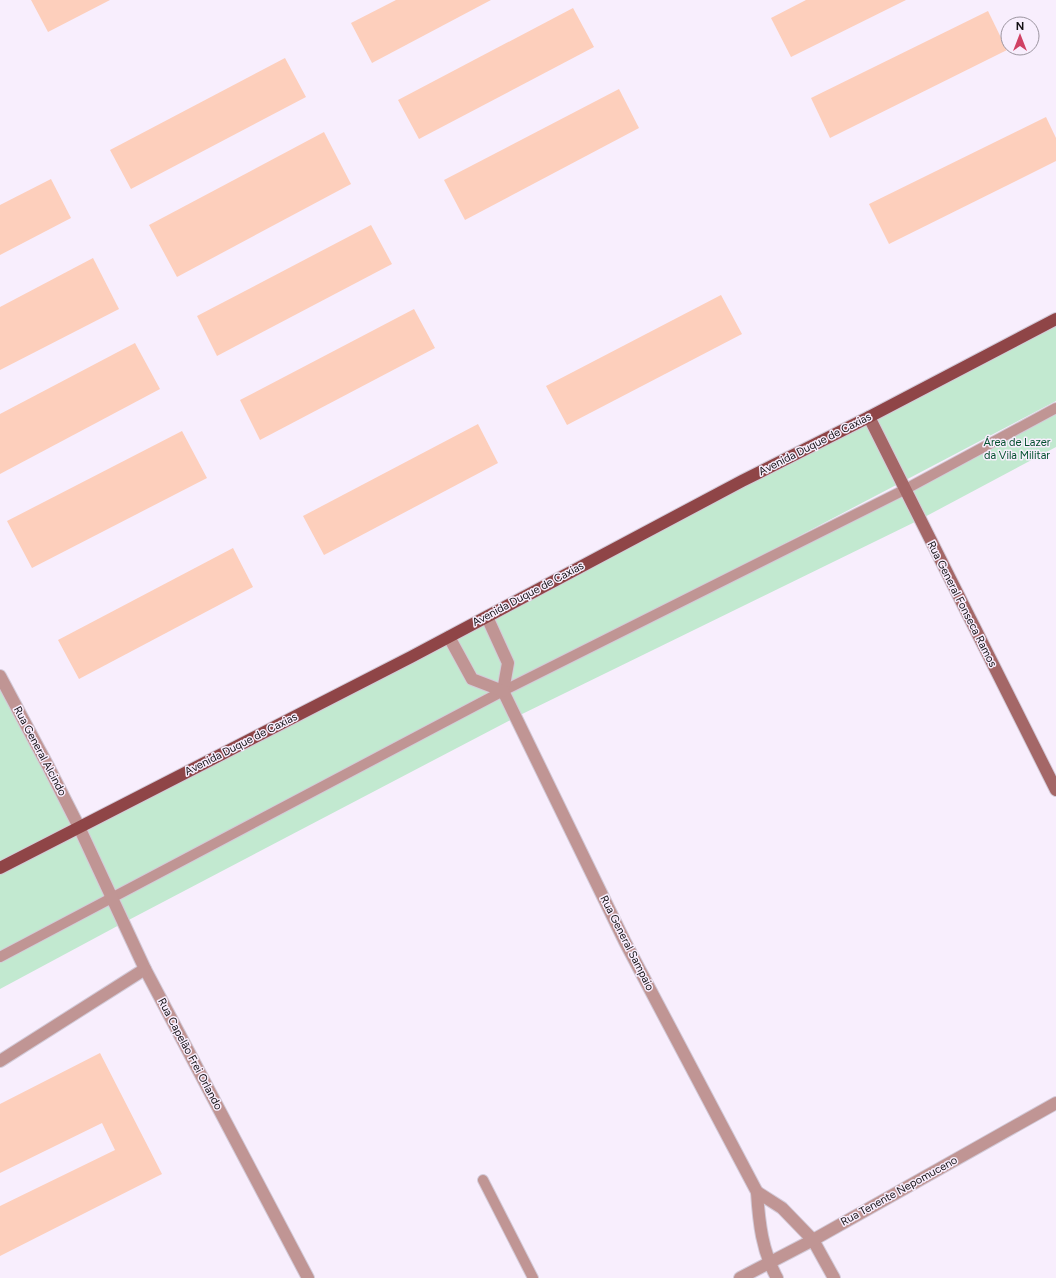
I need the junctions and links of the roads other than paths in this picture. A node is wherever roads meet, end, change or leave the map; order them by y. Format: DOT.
graph roads {
  1 [pos="1056,319"];
  2 [pos="1056,408"];
  3 [pos="869,417"];
  4 [pos="904,490"];
  5 [pos="487,616"];
  6 [pos="449,637"];
  7 [pos="0,676"];
  8 [pos="504,691"];
  9 [pos="1056,790"];
  10 [pos="79,827"];
  11 [pos="0,868"];
  12 [pos="111,898"];
  13 [pos="0,957"];
  14 [pos="145,969"];
  15 [pos="0,1061"];
  16 [pos="1056,1102"];
  17 [pos="483,1180"];
  18 [pos="757,1192"];
  19 [pos="813,1240"];
  20 [pos="769,1263"];
  21 [pos="308,1278"];
  22 [pos="533,1278"];
  23 [pos="740,1278"];
  24 [pos="777,1278"];
  25 [pos="834,1278"];
  1 -- 3 [label="main road, Avenida Duque de Caxias"];
  2 -- 4 [label="lane"];
  3 -- 4 [label="street, Rua General Fonseca Ramos"];
  3 -- 5 [label="main road, Avenida Duque de Caxias"];
  4 -- 8 [label="lane"];
  4 -- 9 [label="street, Rua General Fonseca Ramos"];
  5 -- 6 [label="main road, Avenida Duque de Caxias"];
  5 -- 8 [label="street"];
  6 -- 8 [label="street"];
  6 -- 10 [label="main road, Avenida Duque de Caxias"];
  7 -- 10 [label="street, Rua General Alcindo"];
  8 -- 12 [label="lane"];
  8 -- 18 [label="street, Rua General Sampaio"];
  10 -- 11 [label="main road, Avenida Duque de Caxias"];
  10 -- 12 [label="street, Rua Capelão Frei Orlando"];
  12 -- 13 [label="lane"];
  12 -- 14 [label="street, Rua Capelão Frei Orlando"];
  14 -- 15 [label="street"];
  14 -- 21 [label="street, Rua Capelão Frei Orlando"];
  16 -- 19 [label="street, Rua Tenente Nepomuceno"];
  17 -- 22 [label="lane"];
  18 -- 19 [label="street, Rua General Sampaio"];
  18 -- 20 [label="street, Rua General Sampaio"];
  19 -- 20 [label="street, Rua Tenente Nepomuceno"];
  19 -- 25 [label="street, Rua General Sampaio"];
  20 -- 23 [label="street, Rua Tenente Nepomuceno"];
  20 -- 24 [label="street, Rua General Sampaio"];
}
